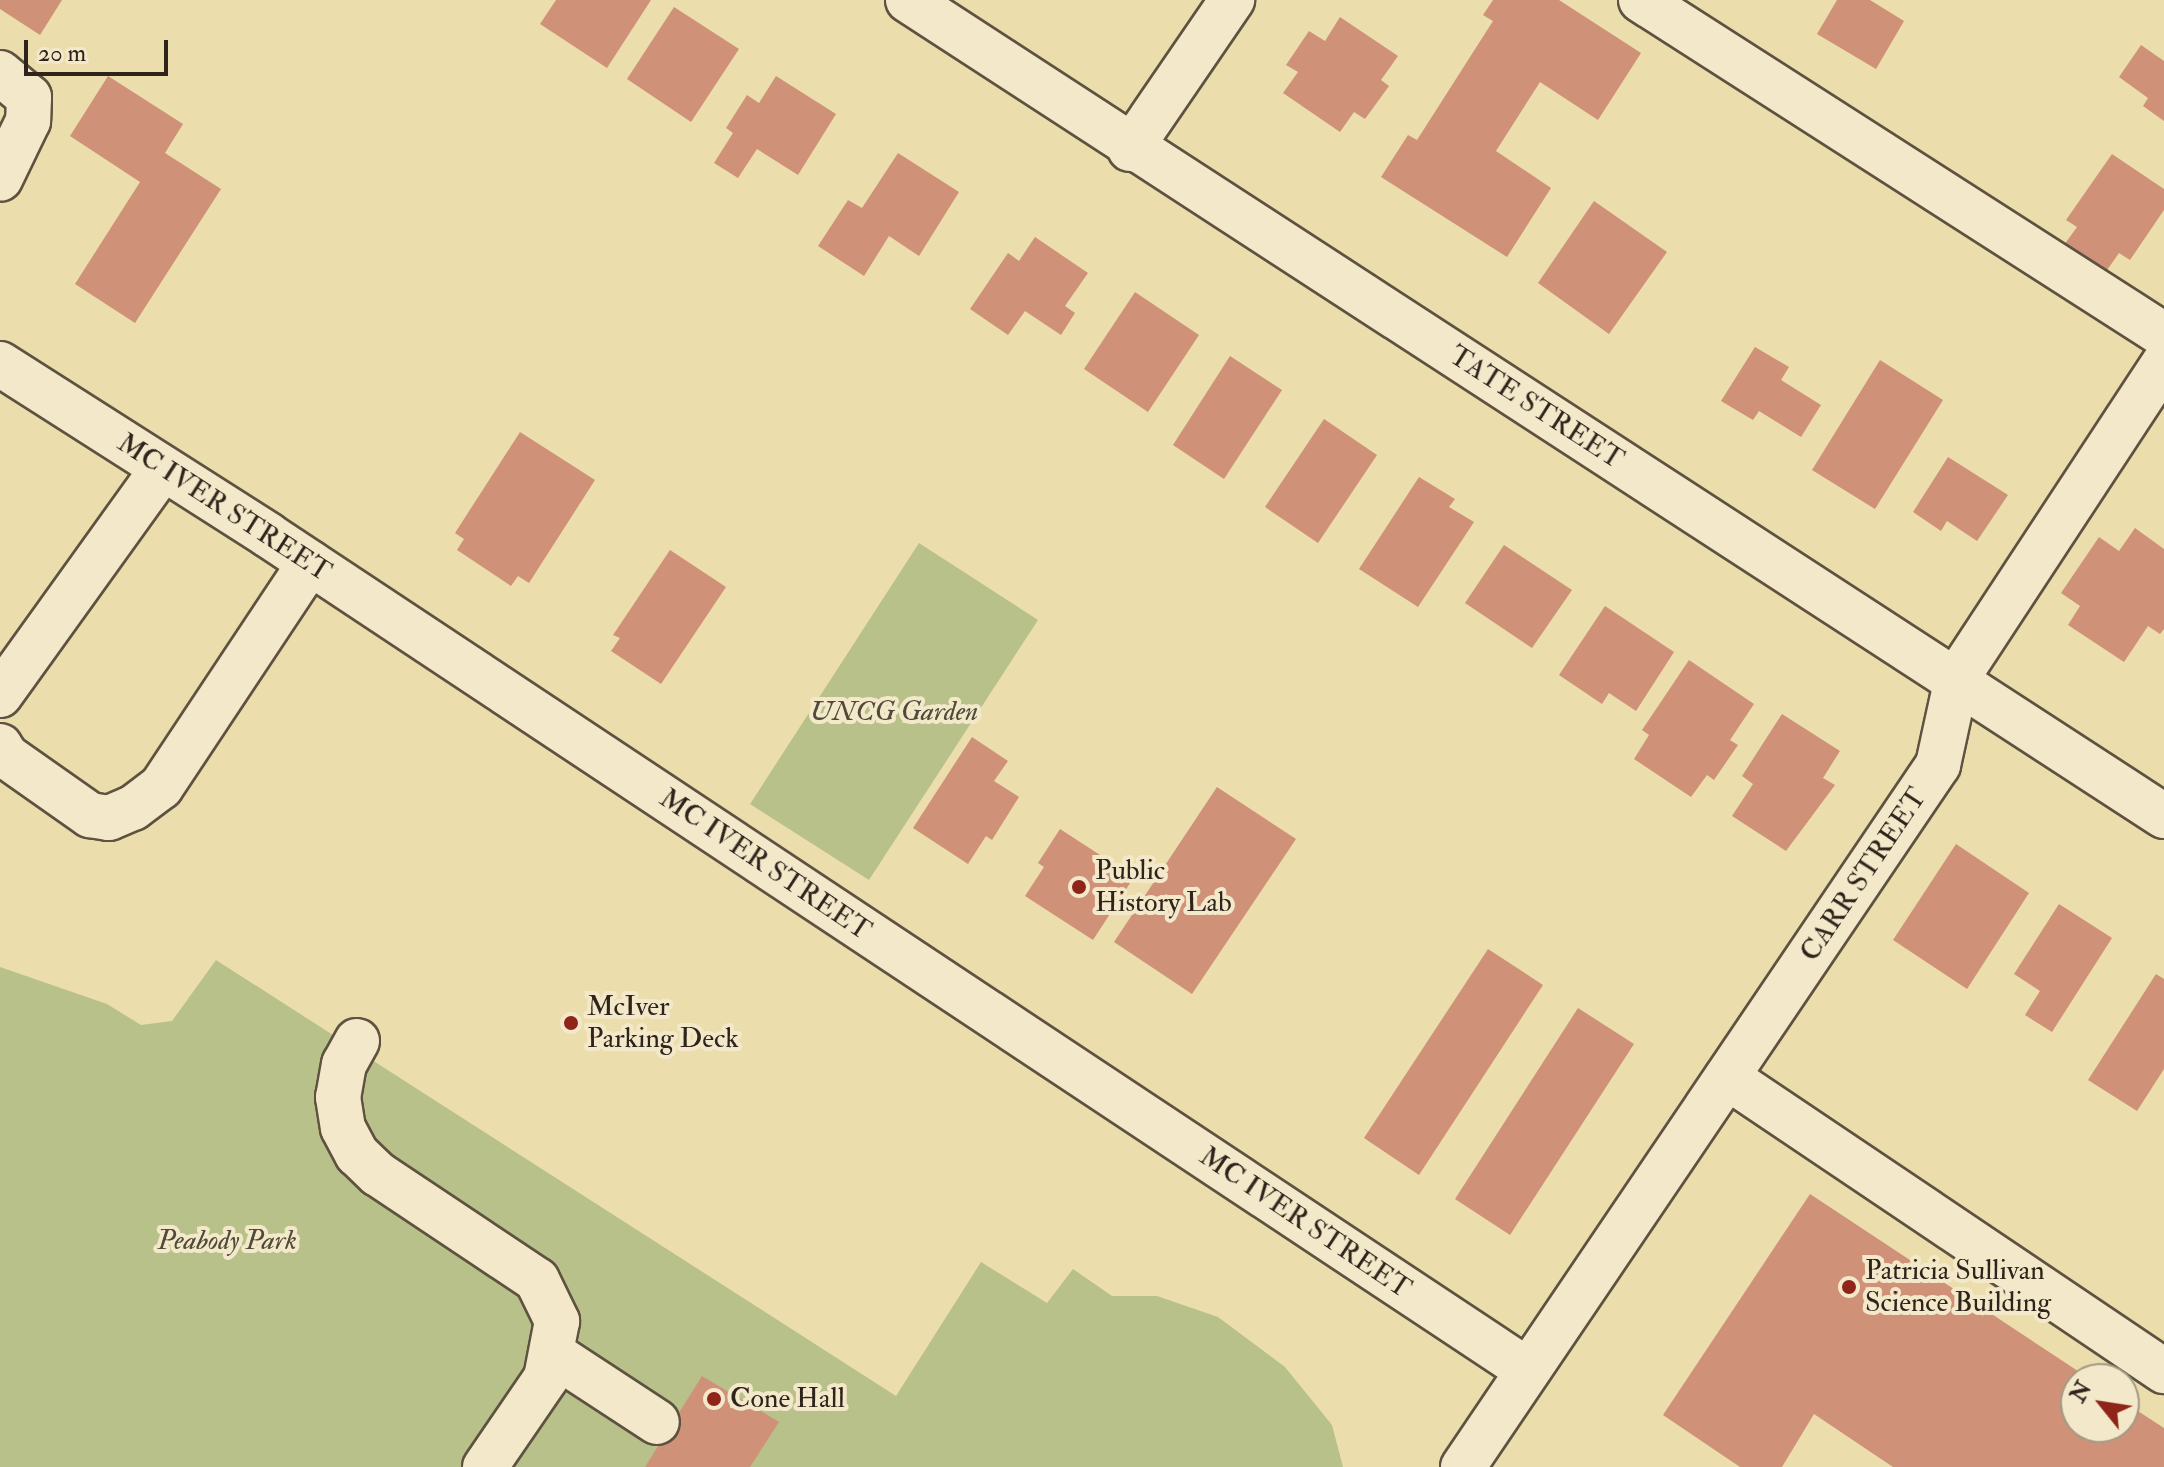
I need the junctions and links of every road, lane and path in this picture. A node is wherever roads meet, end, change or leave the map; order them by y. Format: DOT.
graph roads {
  1 [pos="908,0"];
  2 [pos="1232,0"];
  3 [pos="1641,0"];
  4 [pos="0,73"];
  5 [pos="1130,149"];
  6 [pos="0,179"];
  7 [pos="2164,335"];
  8 [pos="2164,363"];
  9 [pos="0,364"];
  10 [pos="163,468"];
  11 [pos="310,563"];
  12 [pos="1957,678"];
  13 [pos="0,695"];
  14 [pos="0,746"];
  15 [pos="2164,816"];
  16 [pos="357,1041"];
  17 [pos="1727,1077"];
  18 [pos="553,1354"];
  19 [pos="1527,1370"];
  20 [pos="2164,1371"];
  21 [pos="657,1422"];
  22 [pos="485,1467"];
  23 [pos="1463,1467"];
  1 -- 5 [label="street, TATE STREET"];
  2 -- 5 [label="street"];
  3 -- 7 [label="street"];
  4 -- 6 [label="street"];
  5 -- 12 [label="street, TATE STREET"];
  8 -- 12 [label="street, CARR STREET"];
  9 -- 10 [label="street, MC IVER STREET"];
  10 -- 11 [label="street, MC IVER STREET"];
  10 -- 13 [label="street"];
  11 -- 14 [label="street"];
  11 -- 19 [label="street, MC IVER STREET"];
  12 -- 15 [label="street, TATE STREET"];
  12 -- 17 [label="street, CARR STREET"];
  16 -- 18 [label="street"];
  17 -- 19 [label="street, CARR STREET"];
  17 -- 20 [label="street"];
  18 -- 21 [label="street"];
  18 -- 22 [label="street"];
  19 -- 23 [label="street, CARR STREET"];
}
